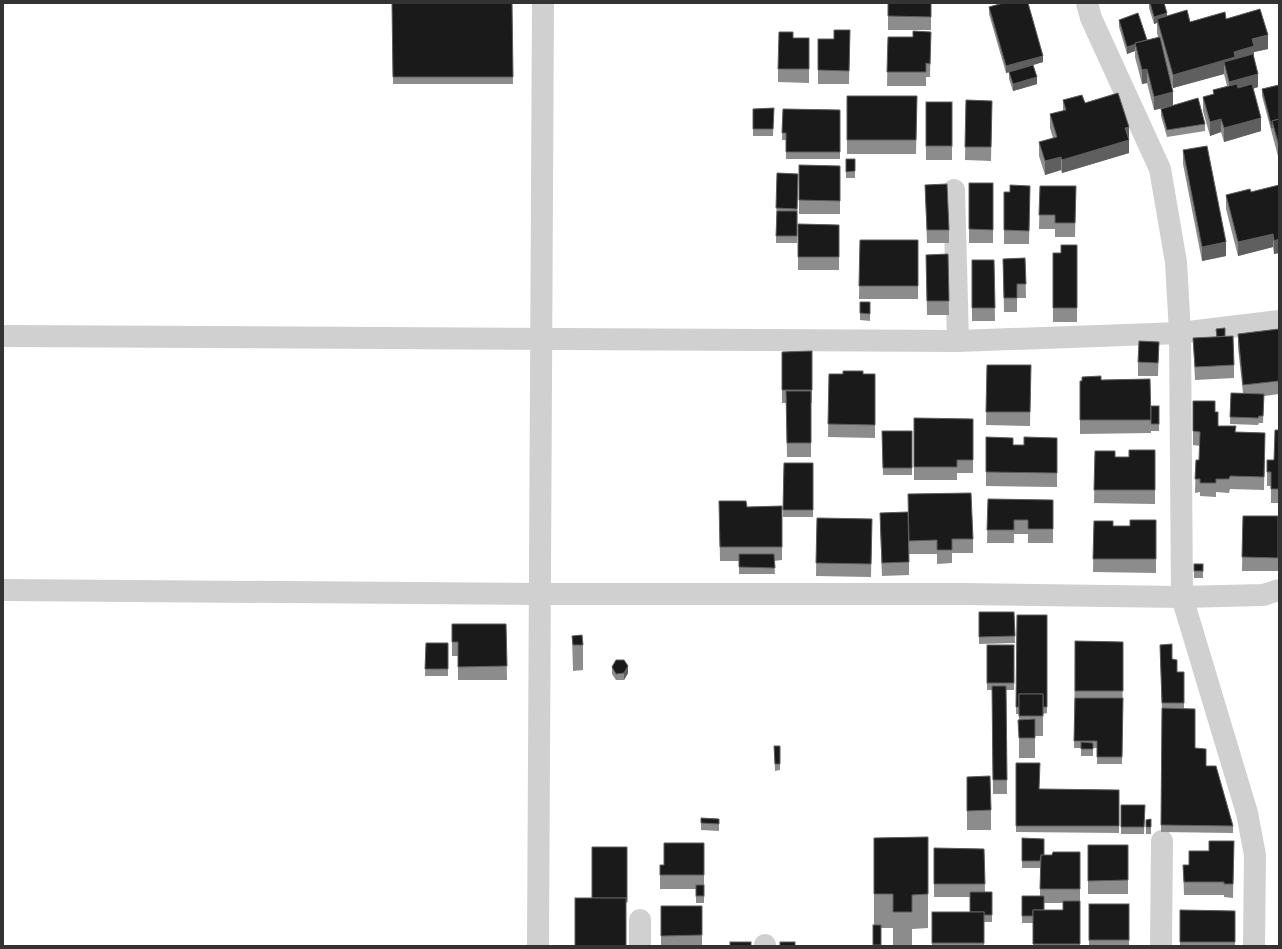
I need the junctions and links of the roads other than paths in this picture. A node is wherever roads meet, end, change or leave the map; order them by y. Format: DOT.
graph roads {
  1 [pos="543,3"];
  2 [pos="1087,3"];
  3 [pos="954,190"];
  4 [pos="1279,321"];
  5 [pos="1180,333"];
  6 [pos="3,336"];
  7 [pos="542,338"];
  8 [pos="958,341"];
  9 [pos="3,590"];
  10 [pos="1279,590"];
  11 [pos="540,594"];
  12 [pos="1182,598"];
  13 [pos="1162,841"];
  14 [pos="640,920"];
  15 [pos="538,946"];
  16 [pos="640,946"];
  17 [pos="1161,946"];
  18 [pos="1254,946"];
  1 -- 7 [label="street"];
  2 -- 5 [label="street"];
  3 -- 8 [label="street"];
  4 -- 5 [label="street"];
  5 -- 8 [label="street"];
  5 -- 12 [label="street"];
  6 -- 7 [label="street"];
  7 -- 8 [label="street"];
  7 -- 11 [label="street"];
  9 -- 11 [label="street"];
  10 -- 12 [label="street"];
  11 -- 12 [label="street"];
  11 -- 15 [label="street"];
  12 -- 18 [label="street"];
  13 -- 17 [label="street"];
  14 -- 16 [label="street"];
}
